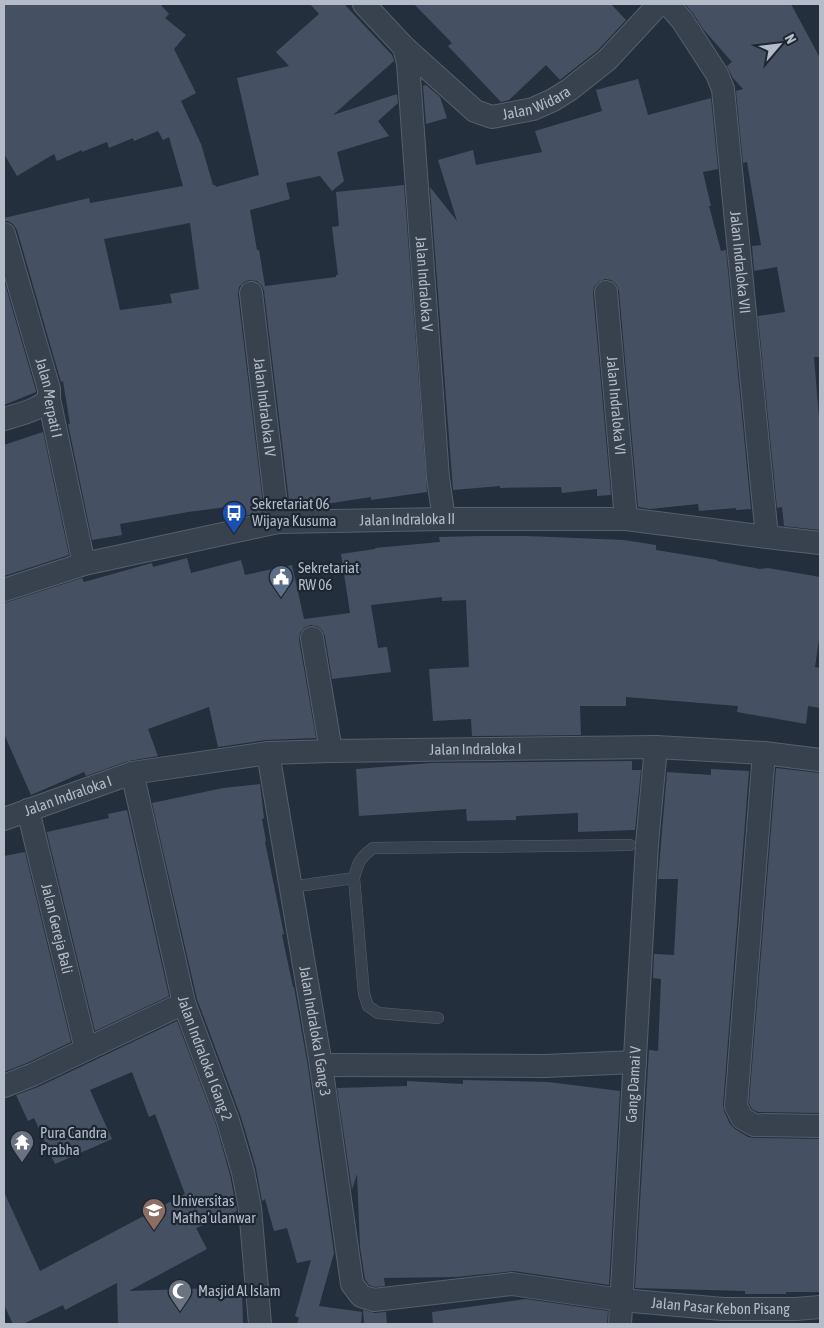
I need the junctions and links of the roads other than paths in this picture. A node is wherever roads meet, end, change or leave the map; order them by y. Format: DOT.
graph roads {
  1 [pos="364,4"];
  2 [pos="658,4"];
  3 [pos="668,4"];
  4 [pos="404,47"];
  5 [pos="4,234"];
  6 [pos="606,292"];
  7 [pos="251,293"];
  8 [pos="50,399"];
  9 [pos="4,419"];
  10 [pos="444,519"];
  11 [pos="626,519"];
  12 [pos="278,522"];
  13 [pos="767,537"];
  14 [pos="820,543"];
  15 [pos="84,564"];
  16 [pos="4,590"];
  17 [pos="312,638"];
  18 [pos="656,747"];
  19 [pos="331,751"];
  20 [pos="764,753"];
  21 [pos="268,754"];
  22 [pos="820,760"];
  23 [pos="132,772"];
  24 [pos="138,794"];
  25 [pos="28,810"];
  26 [pos="4,819"];
  27 [pos="638,844"];
  28 [pos="354,878"];
  29 [pos="291,887"];
  30 [pos="184,1003"];
  31 [pos="438,1018"];
  32 [pos="86,1049"];
  33 [pos="635,1062"];
  34 [pos="321,1065"];
  35 [pos="4,1086"];
  36 [pos="820,1126"];
  37 [pos="374,1300"];
  38 [pos="621,1300"];
  39 [pos="820,1307"];
  40 [pos="260,1324"];
  41 [pos="620,1324"];
  1 -- 4 [label="street, Jalan Widara"];
  2 -- 4 [label="street, Jalan Widara"];
  3 -- 13 [label="street, Jalan Indraloka VII"];
  4 -- 10 [label="street, Jalan Indraloka V"];
  5 -- 8 [label="street, Jalan Merpati I"];
  6 -- 11 [label="street, Jalan Indraloka VI"];
  7 -- 12 [label="street, Jalan Indraloka IV"];
  8 -- 9 [label="street"];
  8 -- 15 [label="street, Jalan Merpati I"];
  10 -- 11 [label="street, Jalan Indraloka II"];
  10 -- 12 [label="street, Jalan Indraloka II"];
  11 -- 13 [label="street, Jalan Indraloka II"];
  12 -- 15 [label="street, Jalan Indraloka II"];
  13 -- 14 [label="street, Jalan Indraloka II"];
  15 -- 16 [label="street, Jalan Indraloka II"];
  17 -- 19 [label="street"];
  18 -- 19 [label="street, Jalan Indraloka I"];
  18 -- 20 [label="street, Jalan Indraloka I"];
  18 -- 27 [label="street, Gang Damai V"];
  19 -- 21 [label="street, Jalan Indraloka I"];
  20 -- 22 [label="street, Jalan Indraloka I"];
  20 -- 36 [label="street"];
  21 -- 23 [label="street, Jalan Indraloka I"];
  21 -- 29 [label="street, Jalan Indraloka I Gang 3"];
  23 -- 24 [label="street, Jalan Indraloka I"];
  23 -- 25 [label="street, Jalan Indraloka I"];
  24 -- 30 [label="street, Jalan Indraloka I Gang 2"];
  25 -- 26 [label="street, Jalan Indraloka I"];
  25 -- 32 [label="street, Jalan Gereja Bali"];
  27 -- 28 [label="lane"];
  27 -- 33 [label="street, Gang Damai V"];
  28 -- 29 [label="lane"];
  28 -- 31 [label="lane"];
  29 -- 34 [label="street, Jalan Indraloka I Gang 3"];
  30 -- 32 [label="street"];
  30 -- 40 [label="street, Jalan Indraloka I Gang 2"];
  32 -- 35 [label="street"];
  33 -- 34 [label="street"];
  33 -- 38 [label="street, Gang Damai V"];
  34 -- 37 [label="street, Jalan Indraloka I Gang 3"];
  37 -- 38 [label="street, Jalan Pasar Kebon Pisang"];
  38 -- 39 [label="street, Jalan Pasar Kebon Pisang"];
  38 -- 41 [label="street, Gang Damai V"];
}
